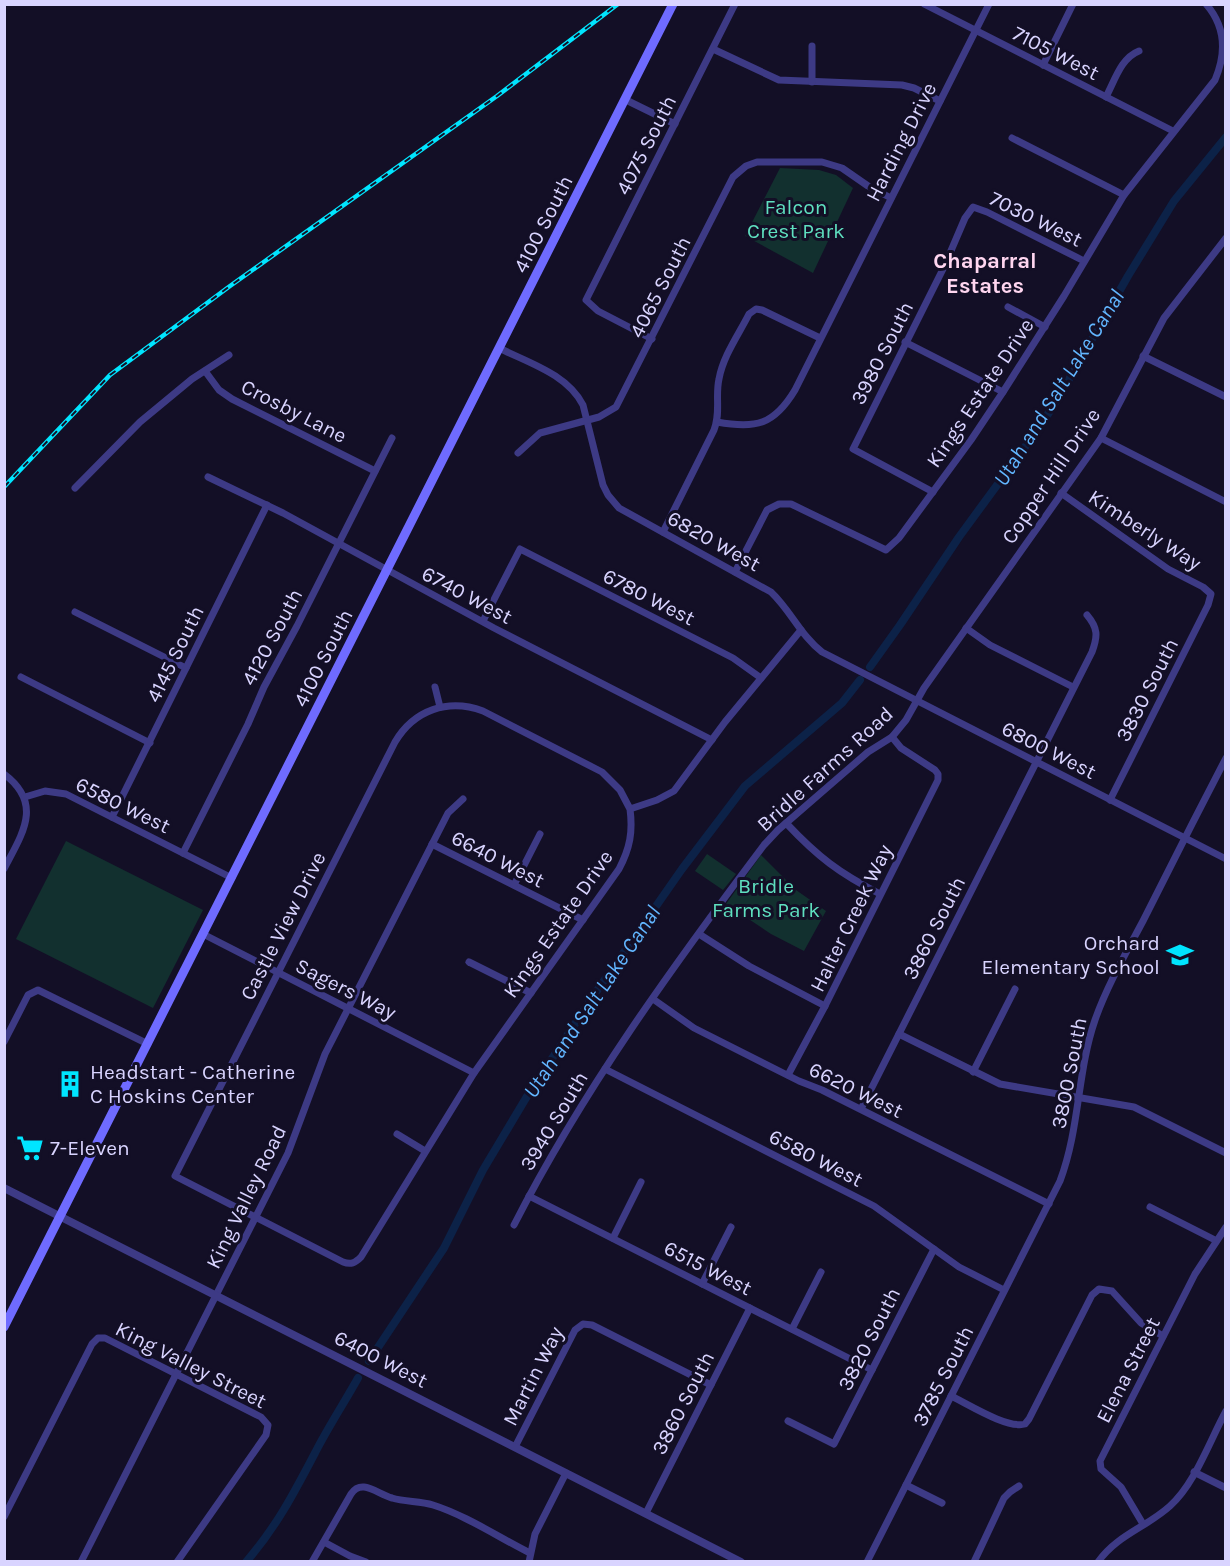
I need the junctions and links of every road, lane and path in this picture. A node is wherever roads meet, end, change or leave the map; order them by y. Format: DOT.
graph roads {
  1 [pos="673,4"];
  2 [pos="735,4"];
  3 [pos="924,4"];
  4 [pos="989,4"];
  5 [pos="1073,4"];
  6 [pos="1206,4"];
  7 [pos="975,30"];
  8 [pos="812,46"];
  9 [pos="713,48"];
  10 [pos="1139,51"];
  11 [pos="1043,65"];
  12 [pos="812,82"];
  13 [pos="1106,97"];
  14 [pos="626,100"];
  15 [pos="940,101"];
  16 [pos="675,124"];
  17 [pos="1173,130"];
  18 [pos="1012,138"];
  19 [pos="1125,195"];
  20 [pos="891,198"];
  21 [pos="973,207"];
  22 [pos="1226,238"];
  23 [pos="1084,261"];
  24 [pos="1008,307"];
  25 [pos="1045,327"];
  26 [pos="820,338"];
  27 [pos="652,339"];
  28 [pos="906,342"];
  29 [pos="500,348"];
  30 [pos="229,355"];
  31 [pos="1143,356"];
  32 [pos="205,371"];
  33 [pos="1003,392"];
  34 [pos="1226,398"];
  35 [pos="587,421"];
  36 [pos="717,422"];
  37 [pos="392,438"];
  38 [pos="1101,438"];
  39 [pos="518,453"];
  40 [pos="375,471"];
  41 [pos="208,477"];
  42 [pos="75,488"];
  43 [pos="933,492"];
  44 [pos="1061,493"];
  45 [pos="1226,502"];
  46 [pos="267,506"];
  47 [pos="663,532"];
  48 [pos="339,545"];
  49 [pos="387,570"];
  50 [pos="735,572"];
  51 [pos="1210,594"];
  52 [pos="75,612"];
  53 [pos="1087,615"];
  54 [pos="483,621"];
  55 [pos="966,628"];
  56 [pos="801,630"];
  57 [pos="186,668"];
  58 [pos="858,670"];
  59 [pos="21,677"];
  60 [pos="761,678"];
  61 [pos="435,687"];
  62 [pos="1073,687"];
  63 [pos="917,700"];
  64 [pos="440,706"];
  65 [pos="892,737"];
  66 [pos="712,740"];
  67 [pos="150,743"];
  68 [pos="1226,758"];
  69 [pos="1036,762"];
  70 [pos="4,774"];
  71 [pos="25,797"];
  72 [pos="463,799"];
  73 [pos="1110,800"];
  74 [pos="630,809"];
  75 [pos="112,817"];
  76 [pos="786,823"];
  77 [pos="540,834"];
  78 [pos="1185,839"];
  79 [pos="432,844"];
  80 [pos="183,853"];
  81 [pos="1226,859"];
  82 [pos="4,869"];
  83 [pos="232,878"];
  84 [pos="514,885"];
  85 [pos="880,894"];
  86 [pos="583,920"];
  87 [pos="203,934"];
  88 [pos="699,934"];
  89 [pos="470,962"];
  90 [pos="278,973"];
  91 [pos="1016,989"];
  92 [pos="531,993"];
  93 [pos="653,999"];
  94 [pos="825,1006"];
  95 [pos="348,1008"];
  96 [pos="899,1034"];
  97 [pos="625,1036"];
  98 [pos="4,1042"];
  99 [pos="148,1044"];
  100 [pos="605,1070"];
  101 [pos="973,1072"];
  102 [pos="474,1073"];
  103 [pos="788,1075"];
  104 [pos="1080,1096"];
  105 [pos="861,1109"];
  106 [pos="397,1134"];
  107 [pos="425,1151"];
  108 [pos="1226,1153"];
  109 [pos="641,1182"];
  110 [pos="4,1188"];
  111 [pos="529,1196"];
  112 [pos="1049,1204"];
  113 [pos="1150,1206"];
  114 [pos="60,1216"];
  115 [pos="255,1217"];
  116 [pos="514,1225"];
  117 [pos="731,1227"];
  118 [pos="1226,1227"];
  119 [pos="613,1238"];
  120 [pos="1215,1240"];
  121 [pos="934,1249"];
  122 [pos="821,1272"];
  123 [pos="702,1284"];
  124 [pos="1005,1290"];
  125 [pos="216,1295"];
  126 [pos="750,1308"];
  127 [pos="4,1327"];
  128 [pos="792,1329"];
  129 [pos="1163,1336"];
  130 [pos="872,1370"];
  131 [pos="176,1374"];
  132 [pos="711,1385"];
  133 [pos="951,1396"];
  134 [pos="1226,1411"];
  135 [pos="788,1421"];
  136 [pos="515,1447"];
  137 [pos="1194,1472"];
  138 [pos="566,1473"];
  139 [pos="906,1485"];
  140 [pos="1019,1486"];
  141 [pos="1226,1488"];
  142 [pos="942,1503"];
  143 [pos="646,1513"];
  144 [pos="4,1517"];
  145 [pos="1143,1524"];
  146 [pos="324,1542"];
  147 [pos="530,1553"];
  148 [pos="81,1562"];
  149 [pos="177,1562"];
  150 [pos="312,1562"];
  151 [pos="366,1562"];
  152 [pos="529,1562"];
  153 [pos="741,1562"];
  154 [pos="867,1562"];
  155 [pos="974,1562"];
  156 [pos="1098,1562"];
  1 -- 14 [label="main road, 4100 South"];
  2 -- 9 [label="street, 4075 South"];
  3 -- 7 [label="street, 7105 West"];
  4 -- 7 [label="street, Harding Drive"];
  5 -- 11 [label="street"];
  6 -- 17 [label="street, Kings Estate Drive"];
  7 -- 11 [label="street, 7105 West"];
  7 -- 15 [label="street, Harding Drive"];
  8 -- 12 [label="street"];
  9 -- 12 [label="street"];
  9 -- 16 [label="street, 4075 South"];
  10 -- 13 [label="street"];
  11 -- 13 [label="street, 7105 West"];
  12 -- 15 [label="street"];
  13 -- 17 [label="street, 7105 West"];
  14 -- 16 [label="street"];
  14 -- 29 [label="main road, 4100 South"];
  15 -- 20 [label="street, Harding Drive"];
  16 -- 27 [label="street, 4075 South"];
  17 -- 19 [label="street, Kings Estate Drive"];
  18 -- 19 [label="street"];
  19 -- 23 [label="street, Kings Estate Drive"];
  20 -- 26 [label="street, Harding Drive"];
  20 -- 27 [label="street, 4065 South"];
  21 -- 23 [label="street, 7030 West"];
  21 -- 28 [label="street, 3980 South"];
  22 -- 31 [label="street, Copper Hill Drive"];
  23 -- 25 [label="street, Kings Estate Drive"];
  24 -- 25 [label="street"];
  25 -- 33 [label="street, Kings Estate Drive"];
  26 -- 36 [label="street, Harding Drive"];
  26 -- 36 [label="street"];
  27 -- 35 [label="street, 4065 South"];
  28 -- 33 [label="street"];
  28 -- 43 [label="street, 3980 South"];
  29 -- 35 [label="street, 6820 West"];
  29 -- 49 [label="main road, 4100 South"];
  30 -- 32 [label="street"];
  31 -- 34 [label="street"];
  31 -- 38 [label="street, Copper Hill Drive"];
  32 -- 40 [label="street, Crosby Lane"];
  32 -- 42 [label="street"];
  33 -- 43 [label="street, Kings Estate Drive"];
  35 -- 39 [label="street, 4065 South"];
  35 -- 47 [label="street, 6820 West"];
  36 -- 47 [label="street"];
  37 -- 40 [label="street, 4120 South"];
  38 -- 44 [label="street, Copper Hill Drive"];
  38 -- 45 [label="street"];
  40 -- 48 [label="street, 4120 South"];
  41 -- 46 [label="street, 6740 West"];
  43 -- 50 [label="street, Kings Estate Drive"];
  44 -- 51 [label="street, Kimberly Way"];
  44 -- 55 [label="street, Copper Hill Drive"];
  46 -- 48 [label="street, 6740 West"];
  46 -- 57 [label="street, 4145 South"];
  47 -- 50 [label="street, 6820 West"];
  48 -- 49 [label="street, 6740 West"];
  48 -- 80 [label="street, 4120 South"];
  49 -- 54 [label="street, 6740 West"];
  49 -- 83 [label="main road, 4100 South"];
  50 -- 56 [label="street, 6820 West"];
  51 -- 73 [label="street, 3830 South"];
  52 -- 57 [label="street"];
  53 -- 62 [label="street, 3860 South"];
  54 -- 60 [label="street, 6780 West"];
  54 -- 66 [label="street, 6740 West"];
  55 -- 62 [label="street"];
  55 -- 63 [label="street, Copper Hill Drive"];
  56 -- 58 [label="street, 6820 West"];
  56 -- 60 [label="street"];
  57 -- 67 [label="street, 4145 South"];
  58 -- 63 [label="street, 6800 West"];
  59 -- 67 [label="street"];
  60 -- 66 [label="street"];
  61 -- 64 [label="street"];
  62 -- 69 [label="street, 3860 South"];
  63 -- 65 [label="street, Bridle Farms Road"];
  63 -- 69 [label="street, 6800 West"];
  64 -- 74 [label="street"];
  64 -- 90 [label="street, Castle View Drive"];
  65 -- 76 [label="street, Bridle Farms Road"];
  65 -- 85 [label="street, Halter Creek Way"];
  66 -- 74 [label="street"];
  67 -- 75 [label="street, 4145 South"];
  68 -- 78 [label="street, 3800 South"];
  69 -- 73 [label="street, 6800 West"];
  69 -- 96 [label="street, 3860 South"];
  70 -- 71 [label="street"];
  71 -- 75 [label="street, 6580 West"];
  71 -- 82 [label="street"];
  72 -- 79 [label="street, King Valley Road"];
  73 -- 78 [label="street, 6800 West"];
  74 -- 86 [label="street, Kings Estate Drive"];
  75 -- 80 [label="street, 6580 West"];
  76 -- 85 [label="street"];
  76 -- 88 [label="street, Bridle Farms Road"];
  77 -- 84 [label="street"];
  78 -- 81 [label="street, 6800 West"];
  78 -- 104 [label="street, 3800 South"];
  79 -- 84 [label="street, 6640 West"];
  79 -- 95 [label="street, King Valley Road"];
  80 -- 83 [label="street, 6580 West"];
  83 -- 87 [label="main road, 4100 South"];
  84 -- 86 [label="street, 6640 West"];
  85 -- 94 [label="street, Halter Creek Way"];
  86 -- 92 [label="street, Kings Estate Drive"];
  87 -- 90 [label="street, Sagers Way"];
  87 -- 99 [label="main road, 4100 South"];
  88 -- 93 [label="street, Bridle Farms Road"];
  88 -- 94 [label="street"];
  89 -- 92 [label="street"];
  90 -- 95 [label="street, Sagers Way"];
  90 -- 115 [label="street, Castle View Drive"];
  91 -- 101 [label="street"];
  92 -- 102 [label="street, Kings Estate Drive"];
  93 -- 97 [label="street, Bridle Farms Road"];
  93 -- 103 [label="street, 6620 West"];
  94 -- 103 [label="street, Halter Creek Way"];
  95 -- 102 [label="street, Sagers Way"];
  95 -- 115 [label="street, King Valley Road"];
  96 -- 101 [label="street"];
  96 -- 105 [label="street, 3860 South"];
  97 -- 100 [label="street, 3940 South"];
  98 -- 99 [label="street"];
  99 -- 114 [label="main road, 4100 South"];
  100 -- 111 [label="street, 3940 South"];
  100 -- 121 [label="street, 6580 West"];
  101 -- 104 [label="street"];
  102 -- 107 [label="street, Kings Estate Drive"];
  103 -- 105 [label="street, 6620 West"];
  104 -- 108 [label="street"];
  104 -- 112 [label="street, 3800 South"];
  105 -- 112 [label="street, 6620 West"];
  106 -- 107 [label="street"];
  107 -- 115 [label="street, Kings Estate Drive"];
  109 -- 119 [label="street"];
  110 -- 114 [label="street, 6400 West"];
  111 -- 116 [label="street, 3940 South"];
  111 -- 119 [label="street, 6515 West"];
  112 -- 124 [label="street, 3785 South"];
  113 -- 120 [label="street"];
  114 -- 125 [label="street, 6400 West"];
  114 -- 127 [label="main road, 4100 South"];
  115 -- 125 [label="street, King Valley Road"];
  117 -- 123 [label="street"];
  118 -- 120 [label="street, Elena Street"];
  119 -- 123 [label="street, 6515 West"];
  120 -- 129 [label="street, Elena Street"];
  121 -- 124 [label="street, 6580 West"];
  121 -- 130 [label="street, 3820 South"];
  122 -- 128 [label="street"];
  123 -- 126 [label="street, 6515 West"];
  124 -- 133 [label="street, 3785 South"];
  125 -- 131 [label="street, King Valley Road"];
  125 -- 136 [label="street, 6400 West"];
  126 -- 128 [label="street, 6515 West"];
  126 -- 132 [label="street, 3860 South"];
  128 -- 130 [label="street, 6515 West"];
  129 -- 133 [label="street"];
  129 -- 145 [label="street, Elena Street"];
  130 -- 135 [label="street, 3820 South"];
  131 -- 144 [label="street, King Valley Street"];
  131 -- 148 [label="street, King Valley Road"];
  131 -- 149 [label="street, King Valley Street"];
  132 -- 136 [label="street, Martin Way"];
  132 -- 143 [label="street, 3860 South"];
  133 -- 139 [label="street, 3785 South"];
  134 -- 137 [label="street"];
  136 -- 138 [label="street, 6400 West"];
  137 -- 141 [label="street"];
  137 -- 145 [label="street"];
  138 -- 143 [label="street, 6400 West"];
  138 -- 147 [label="street"];
  139 -- 142 [label="street"];
  139 -- 154 [label="street, 3785 South"];
  140 -- 155 [label="street"];
  143 -- 153 [label="street, 6400 West"];
  145 -- 156 [label="street"];
  146 -- 147 [label="street"];
  146 -- 150 [label="street"];
  146 -- 151 [label="street"];
  147 -- 152 [label="street"];
}
